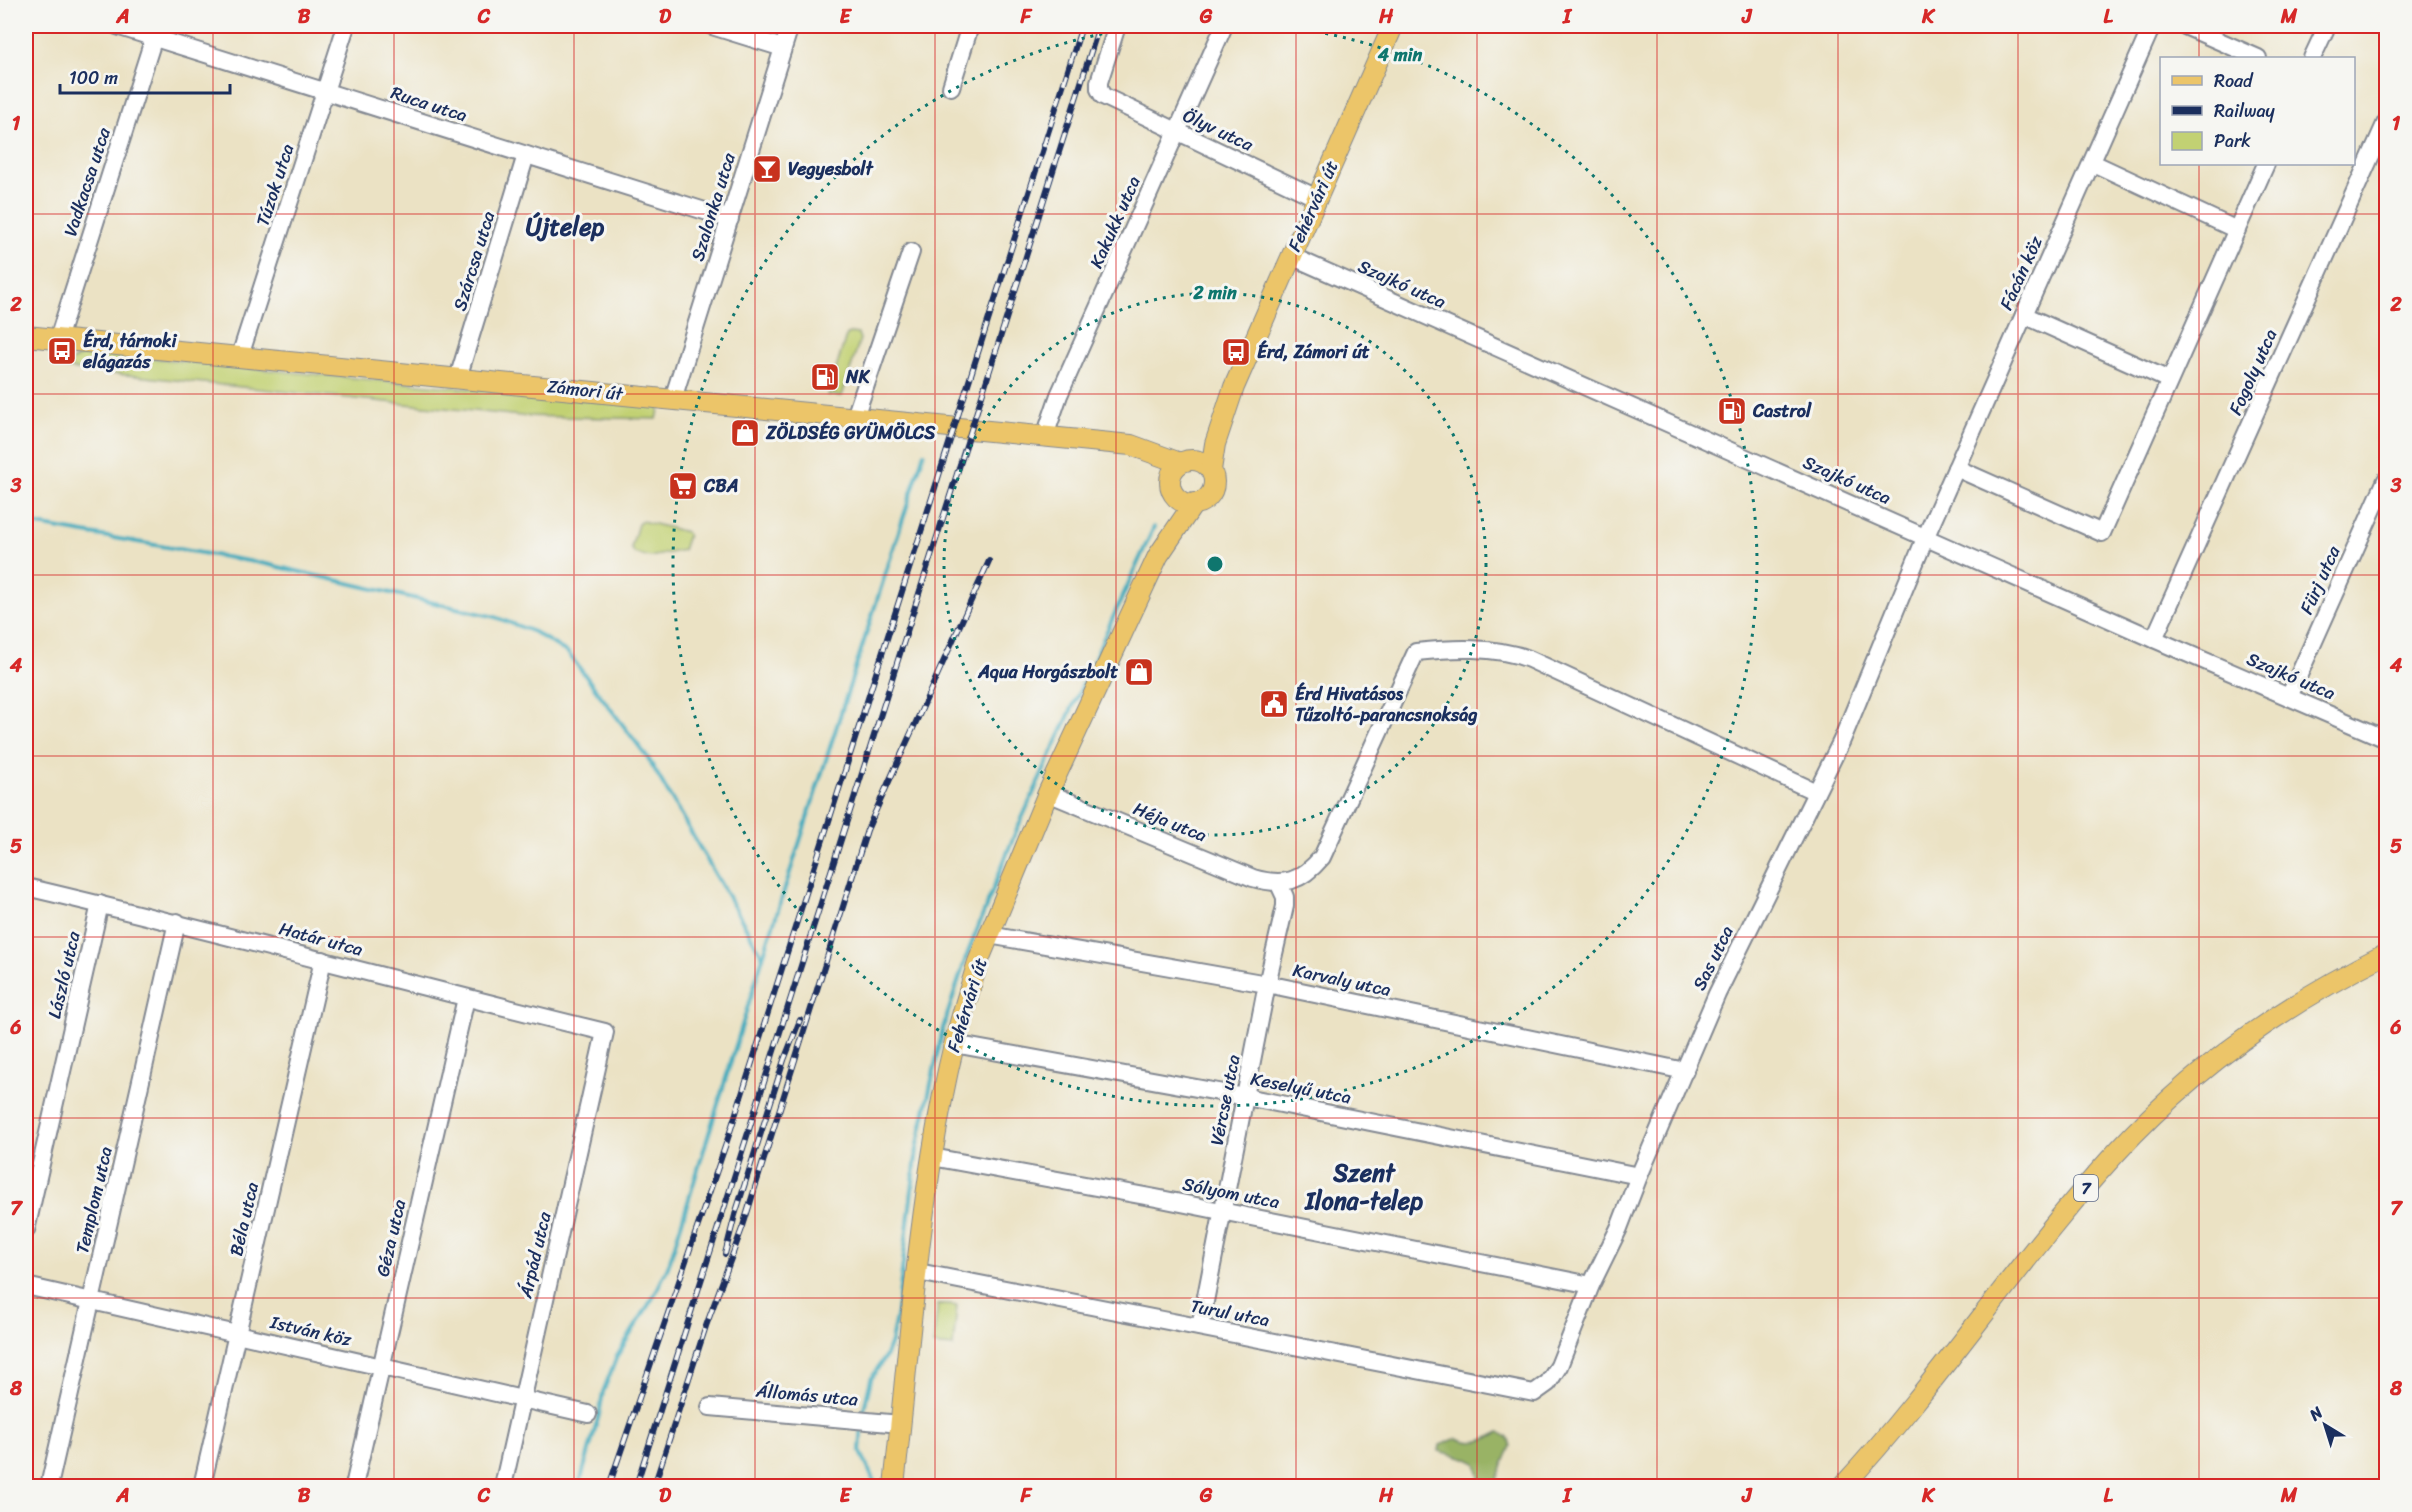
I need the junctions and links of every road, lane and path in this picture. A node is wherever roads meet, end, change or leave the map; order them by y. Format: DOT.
graph roads {
  1 [pos="117,26"];
  2 [pos="346,26"];
  3 [pos="712,26"];
  4 [pos="790,26"];
  5 [pos="970,26"];
  6 [pos="1117,26"];
  7 [pos="1224,26"];
  8 [pos="1393,26"];
  9 [pos="2152,26"];
  10 [pos="2185,26"];
  11 [pos="2327,26"];
  12 [pos="154,37"];
  13 [pos="783,48"];
  14 [pos="2256,57"];
  15 [pos="2312,57"];
  16 [pos="951,87"];
  17 [pos="325,91"];
  18 [pos="2386,122"];
  19 [pos="1176,131"];
  20 [pos="526,155"];
  21 [pos="2093,163"];
  22 [pos="2266,165"];
  23 [pos="1317,198"];
  24 [pos="730,219"];
  25 [pos="2237,230"];
  26 [pos="911,252"];
  27 [pos="1291,256"];
  28 [pos="2024,315"];
  29 [pos="26,336"];
  30 [pos="58,339"];
  31 [pos="26,342"];
  32 [pos="240,356"];
  33 [pos="458,378"];
  34 [pos="2169,380"];
  35 [pos="1234,387"];
  36 [pos="673,399"];
  37 [pos="855,417"];
  38 [pos="1045,436"];
  39 [pos="1113,444"];
  40 [pos="1186,461"];
  41 [pos="1956,468"];
  42 [pos="1211,470"];
  43 [pos="2386,480"];
  44 [pos="1172,488"];
  45 [pos="1194,504"];
  46 [pos="1926,536"];
  47 [pos="1158,556"];
  48 [pos="2154,639"];
  49 [pos="2289,697"];
  50 [pos="2386,739"];
  51 [pos="1816,792"];
  52 [pos="1048,793"];
  53 [pos="1278,882"];
  54 [pos="26,887"];
  55 [pos="100,904"];
  56 [pos="177,922"];
  57 [pos="989,935"];
  58 [pos="2386,954"];
  59 [pos="323,960"];
  60 [pos="1267,984"];
  61 [pos="466,998"];
  62 [pos="605,1032"];
  63 [pos="954,1044"];
  64 [pos="1685,1071"];
  65 [pos="1246,1097"];
  66 [pos="932,1157"];
  67 [pos="1639,1176"];
  68 [pos="1222,1212"];
  69 [pos="26,1230"];
  70 [pos="918,1272"];
  71 [pos="26,1286"];
  72 [pos="1591,1286"];
  73 [pos="90,1302"];
  74 [pos="1200,1327"];
  75 [pos="237,1334"];
  76 [pos="381,1366"];
  77 [pos="1534,1393"];
  78 [pos="523,1399"];
  79 [pos="710,1407"];
  80 [pos="588,1414"];
  81 [pos="901,1424"];
  82 [pos="49,1486"];
  83 [pos="202,1486"];
  84 [pos="354,1486"];
  85 [pos="503,1486"];
  86 [pos="894,1486"];
  87 [pos="1844,1486"];
  1 -- 12 [label="street, Ruca utca"];
  2 -- 17 [label="street, Túzok utca"];
  3 -- 13 [label="street"];
  4 -- 13 [label="street, Szalonka utca"];
  5 -- 16 [label="street"];
  6 -- 19 [label="street, Ölyv utca"];
  7 -- 19 [label="street, Kakukk utca"];
  8 -- 23 [label="main road, Fehérvári út"];
  9 -- 21 [label="street, Fácán köz"];
  10 -- 14 [label="street"];
  11 -- 15 [label="street"];
  12 -- 17 [label="street, Ruca utca"];
  12 -- 30 [label="street, Vadkacsa utca"];
  13 -- 24 [label="street, Szalonka utca"];
  17 -- 20 [label="street, Ruca utca"];
  17 -- 32 [label="street, Túzok utca"];
  18 -- 48 [label="street, Fogoly utca"];
  19 -- 23 [label="street, Ölyv utca"];
  19 -- 38 [label="street, Kakukk utca"];
  20 -- 24 [label="street, Ruca utca"];
  20 -- 33 [label="street, Szárcsa utca"];
  21 -- 25 [label="street"];
  21 -- 28 [label="street, Fácán köz"];
  22 -- 25 [label="street"];
  23 -- 27 [label="main road, Fehérvári út"];
  24 -- 36 [label="street, Szalonka utca"];
  25 -- 34 [label="street"];
  26 -- 37 [label="street"];
  27 -- 35 [label="main road, Fehérvári út"];
  27 -- 46 [label="street, Szajkó utca"];
  28 -- 34 [label="street"];
  28 -- 41 [label="street, Fácán köz"];
  29 -- 30 [label="main road, Zámori út"];
  30 -- 31 [label="main road, Zámori út"];
  30 -- 32 [label="main road, Zámori út"];
  32 -- 33 [label="main road, Zámori út"];
  33 -- 36 [label="main road, Zámori út"];
  34 -- 41 [label="street"];
  35 -- 40 [label="main road, Fehérvári út"];
  35 -- 42 [label="main road, Fehérvári út"];
  36 -- 37 [label="main road, Zámori út"];
  37 -- 38 [label="main road, Zámori út"];
  38 -- 39 [label="main road, Zámori út"];
  39 -- 40 [label="main road, Zámori út"];
  39 -- 44 [label="main road, Zámori út"];
  40 -- 42 [label="main road"];
  40 -- 44 [label="main road"];
  41 -- 46 [label="street, Fácán köz"];
  42 -- 45 [label="main road"];
  43 -- 49 [label="street, Fürj utca"];
  44 -- 45 [label="main road"];
  44 -- 47 [label="main road, Fehérvári út"];
  45 -- 47 [label="main road, Fehérvári út"];
  46 -- 48 [label="street, Szajkó utca"];
  46 -- 51 [label="street, Sas utca"];
  47 -- 52 [label="main road, Fehérvári út"];
  48 -- 49 [label="street, Szajkó utca"];
  49 -- 50 [label="street, Szajkó utca"];
  51 -- 53 [label="street"];
  51 -- 64 [label="street, Sas utca"];
  52 -- 53 [label="street, Héja utca"];
  52 -- 57 [label="main road, Fehérvári út"];
  53 -- 60 [label="street, Vércse utca"];
  54 -- 55 [label="street, Határ utca"];
  55 -- 56 [label="street, Határ utca"];
  55 -- 69 [label="street, László utca"];
  56 -- 59 [label="street, Határ utca"];
  56 -- 73 [label="street, Templom utca"];
  57 -- 60 [label="street, Karvaly utca"];
  57 -- 63 [label="main road, Fehérvári út"];
  58 -- 87 [label="main road, 7"];
  59 -- 61 [label="street, Határ utca"];
  59 -- 75 [label="street, Béla utca"];
  60 -- 64 [label="street, Karvaly utca"];
  60 -- 65 [label="street, Vércse utca"];
  61 -- 62 [label="street, Határ utca"];
  61 -- 76 [label="street, Géza utca"];
  62 -- 78 [label="street, Árpád utca"];
  63 -- 65 [label="street, Keselyű utca"];
  63 -- 66 [label="main road, Fehérvári út"];
  64 -- 67 [label="street, Sas utca"];
  65 -- 67 [label="street, Keselyű utca"];
  65 -- 68 [label="street, Vércse utca"];
  66 -- 68 [label="street, Sólyom utca"];
  66 -- 70 [label="main road, Fehérvári út"];
  67 -- 72 [label="street, Sas utca"];
  68 -- 72 [label="street, Sólyom utca"];
  68 -- 74 [label="street, Vércse utca"];
  70 -- 74 [label="street, Turul utca"];
  70 -- 81 [label="main road, Fehérvári út"];
  71 -- 73 [label="street, István köz"];
  72 -- 77 [label="street, Sas utca"];
  73 -- 75 [label="street, István köz"];
  73 -- 82 [label="street, Templom utca"];
  74 -- 77 [label="street, Turul utca"];
  75 -- 76 [label="street, István köz"];
  75 -- 83 [label="street, Béla utca"];
  76 -- 78 [label="street, István köz"];
  76 -- 84 [label="street, Géza utca"];
  78 -- 80 [label="street, István köz"];
  78 -- 85 [label="street, Árpád utca"];
  79 -- 81 [label="street, Állomás utca"];
  81 -- 86 [label="main road, Fehérvári út"];
}
